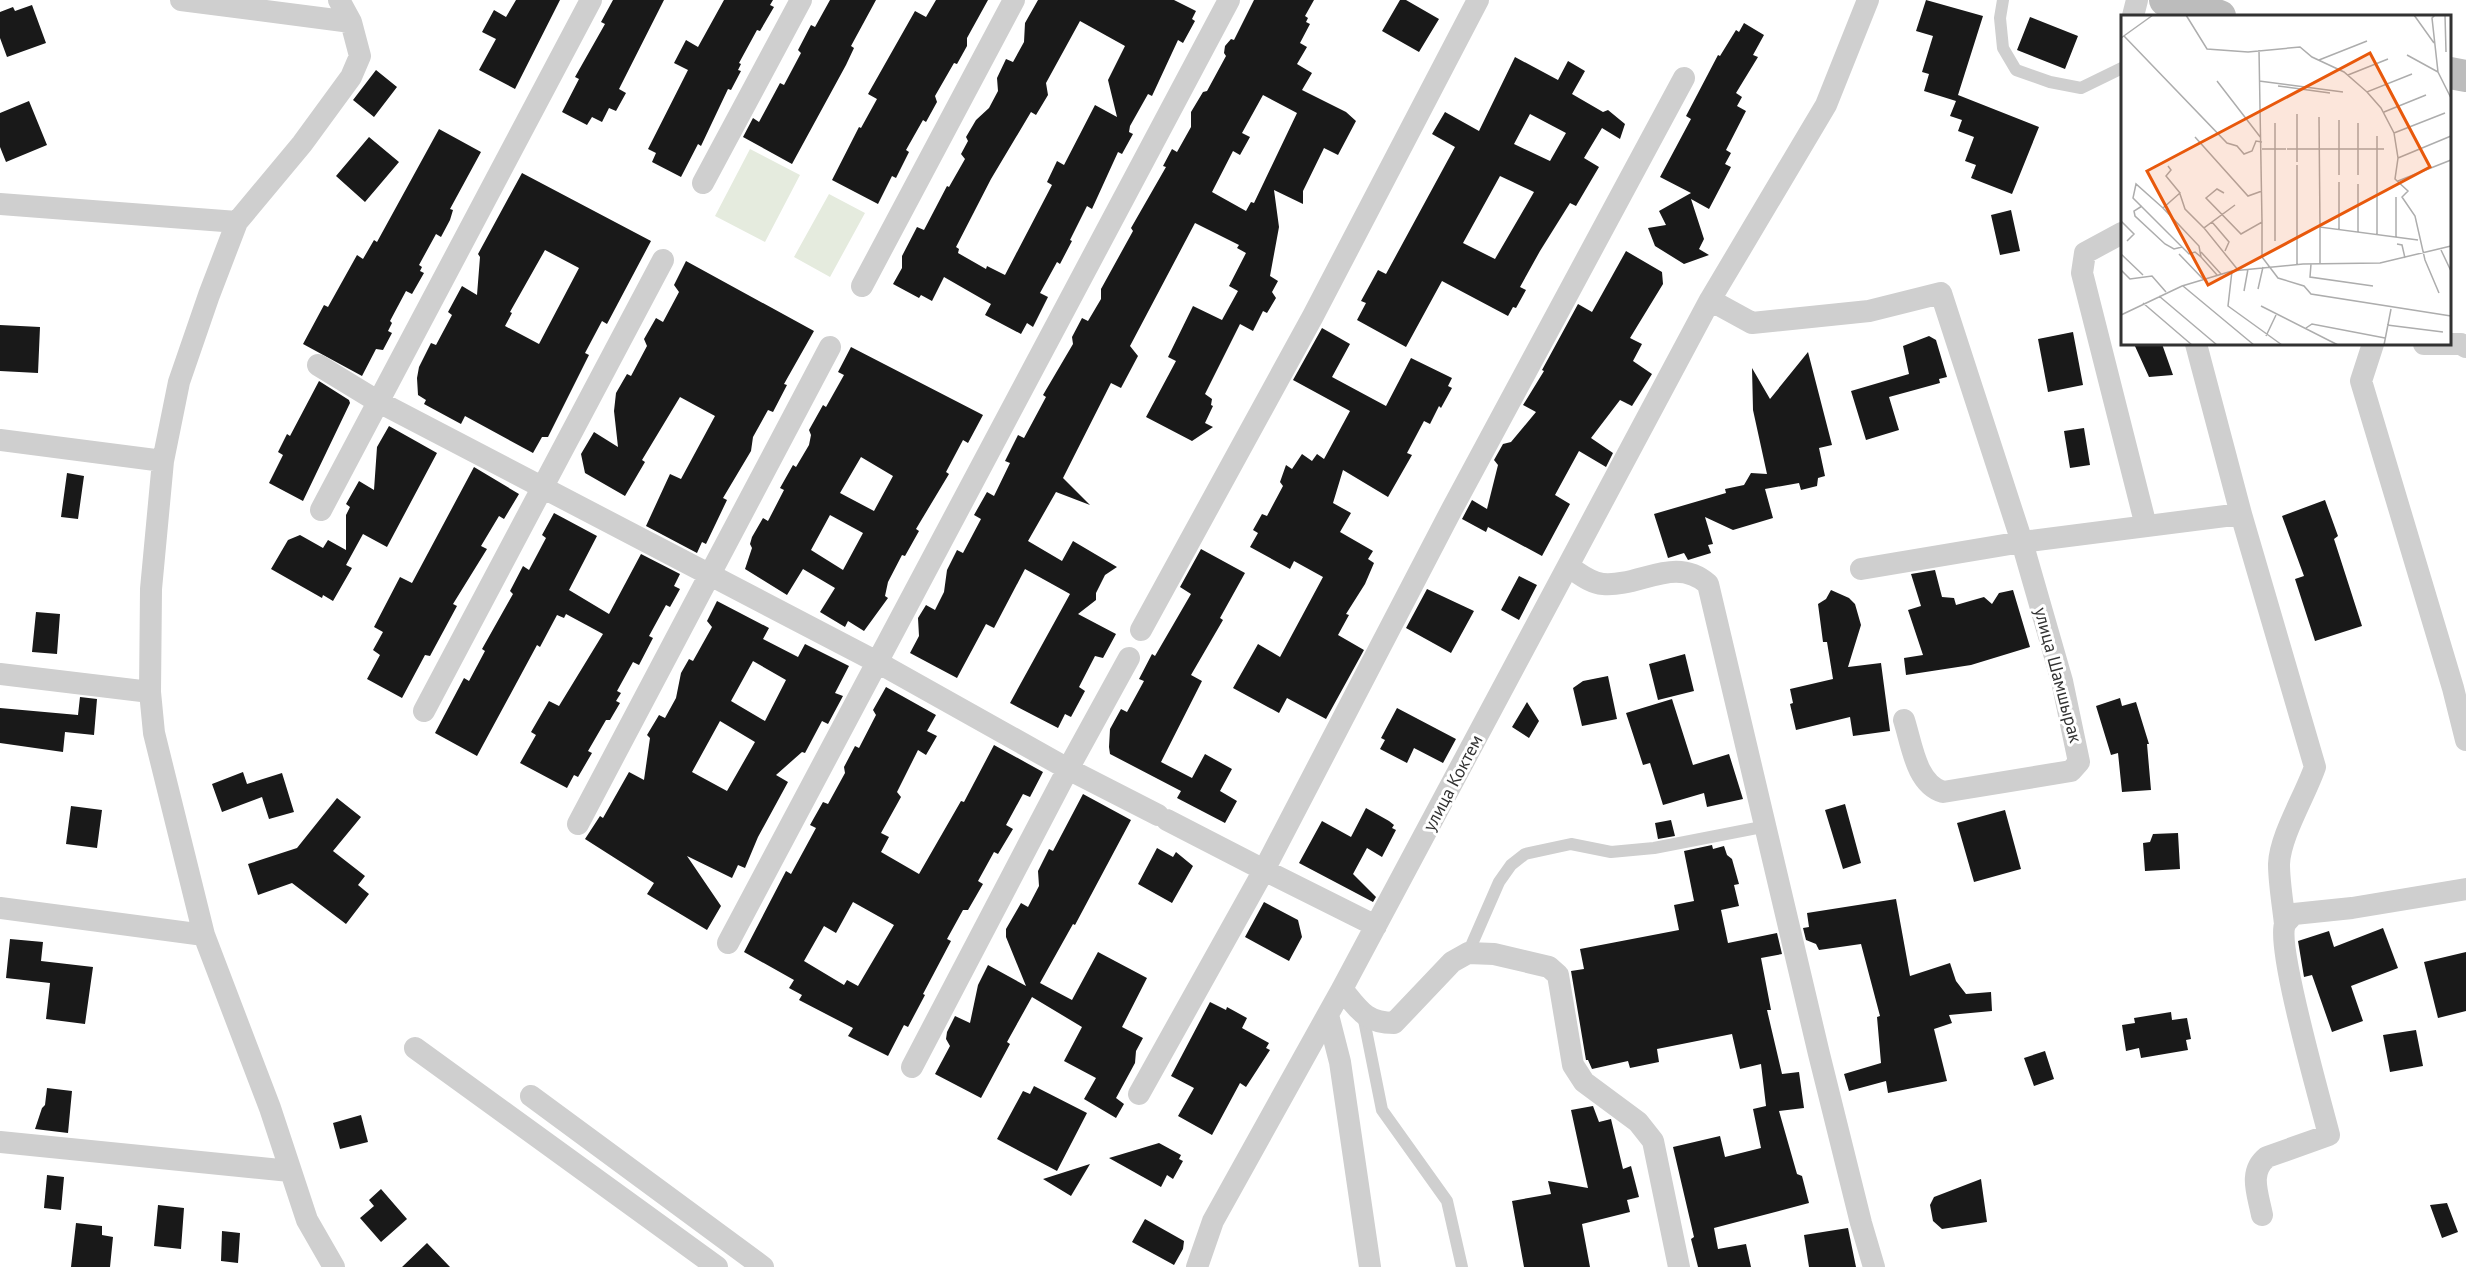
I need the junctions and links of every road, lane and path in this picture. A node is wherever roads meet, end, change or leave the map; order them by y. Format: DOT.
graph roads {
  1 [pos="181,0"];
  2 [pos="339,0"];
  3 [pos="591,0"];
  4 [pos="801,0"];
  5 [pos="1014,0"];
  6 [pos="1229,0"];
  7 [pos="1478,0"];
  8 [pos="1868,0"];
  9 [pos="2003,0"];
  10 [pos="2137,0"];
  11 [pos="2133,15"];
  12 [pos="351,22"];
  13 [pos="2121,68"];
  14 [pos="2451,73"];
  15 [pos="2466,76"];
  16 [pos="1684,78"];
  17 [pos="703,183"];
  18 [pos="0,204"];
  19 [pos="237,222"];
  20 [pos="2121,234"];
  21 [pos="663,260"];
  22 [pos="862,286"];
  23 [pos="1710,300"];
  24 [pos="2451,344"];
  25 [pos="2196,345"];
  26 [pos="2373,345"];
  27 [pos="830,346"];
  28 [pos="2466,347"];
  29 [pos="318,365"];
  30 [pos="377,401"];
  31 [pos="0,440"];
  32 [pos="163,461"];
  33 [pos="544,489"];
  34 [pos="321,510"];
  35 [pos="2241,514"];
  36 [pos="2146,526"];
  37 [pos="2022,542"];
  38 [pos="1569,567"];
  39 [pos="1861,569"];
  40 [pos="710,575"];
  41 [pos="1141,630"];
  42 [pos="1130,658"];
  43 [pos="877,662"];
  44 [pos="0,675"];
  45 [pos="150,692"];
  46 [pos="424,711"];
  47 [pos="1904,720"];
  48 [pos="2466,740"];
  49 [pos="1068,769"];
  50 [pos="578,824"];
  51 [pos="1767,826"];
  52 [pos="1263,870"];
  53 [pos="2466,889"];
  54 [pos="0,908"];
  55 [pos="2285,924"];
  56 [pos="1376,926"];
  57 [pos="204,935"];
  58 [pos="728,944"];
  59 [pos="1467,953"];
  60 [pos="1342,989"];
  61 [pos="1328,1015"];
  62 [pos="1363,1015"];
  63 [pos="415,1048"];
  64 [pos="912,1067"];
  65 [pos="1139,1094"];
  66 [pos="531,1096"];
  67 [pos="0,1142"];
  68 [pos="290,1171"];
  69 [pos="2262,1215"];
  70 [pos="334,1267"];
  71 [pos="717,1267"];
  72 [pos="763,1267"];
  73 [pos="1197,1267"];
  74 [pos="1370,1267"];
  75 [pos="1462,1267"];
  76 [pos="1679,1267"];
  77 [pos="1874,1267"];
  1 -- 12 [label="street"];
  2 -- 12 [label="street"];
  3 -- 30 [label="street"];
  4 -- 17 [label="street"];
  5 -- 22 [label="street"];
  6 -- 43 [label="street"];
  7 -- 41 [label="street"];
  8 -- 23 [label="street, улица Коктем"];
  9 -- 13 [label="lane"];
  10 -- 11 [label="street"];
  12 -- 19 [label="street"];
  14 -- 15 [label="main road"];
  16 -- 52 [label="street"];
  18 -- 19 [label="street"];
  19 -- 32 [label="street"];
  20 -- 36 [label="street"];
  21 -- 33 [label="street"];
  23 -- 37 [label="street"];
  23 -- 38 [label="street, улица Коктем"];
  24 -- 28 [label="street"];
  25 -- 35 [label="street"];
  26 -- 48 [label="street"];
  27 -- 40 [label="street"];
  29 -- 30 [label="street"];
  30 -- 33 [label="street"];
  30 -- 34 [label="street"];
  31 -- 32 [label="street"];
  32 -- 45 [label="street"];
  33 -- 40 [label="street"];
  33 -- 46 [label="street"];
  35 -- 36 [label="street"];
  35 -- 55 [label="street"];
  36 -- 37 [label="street"];
  37 -- 39 [label="street"];
  37 -- 47 [label="street, улица Шамшырак"];
  38 -- 51 [label="street"];
  38 -- 56 [label="street, улица Коктем"];
  40 -- 43 [label="street"];
  40 -- 50 [label="street"];
  42 -- 49 [label="street"];
  43 -- 49 [label="street"];
  43 -- 58 [label="street"];
  44 -- 45 [label="street"];
  45 -- 57 [label="street"];
  49 -- 52 [label="street"];
  49 -- 64 [label="street"];
  51 -- 59 [label="lane"];
  51 -- 77 [label="street"];
  52 -- 56 [label="street"];
  52 -- 65 [label="street"];
  53 -- 55 [label="street"];
  54 -- 57 [label="street"];
  55 -- 69 [label="street"];
  56 -- 60 [label="street, улица Коктем"];
  57 -- 68 [label="street"];
  59 -- 62 [label="street"];
  59 -- 76 [label="street"];
  60 -- 61 [label="street, улица Коктем"];
  60 -- 62 [label="street"];
  61 -- 73 [label="street, улица Коктем"];
  61 -- 74 [label="street"];
  62 -- 75 [label="lane"];
  63 -- 71 [label="street"];
  66 -- 72 [label="street"];
  67 -- 68 [label="street"];
  68 -- 70 [label="street"];
}
